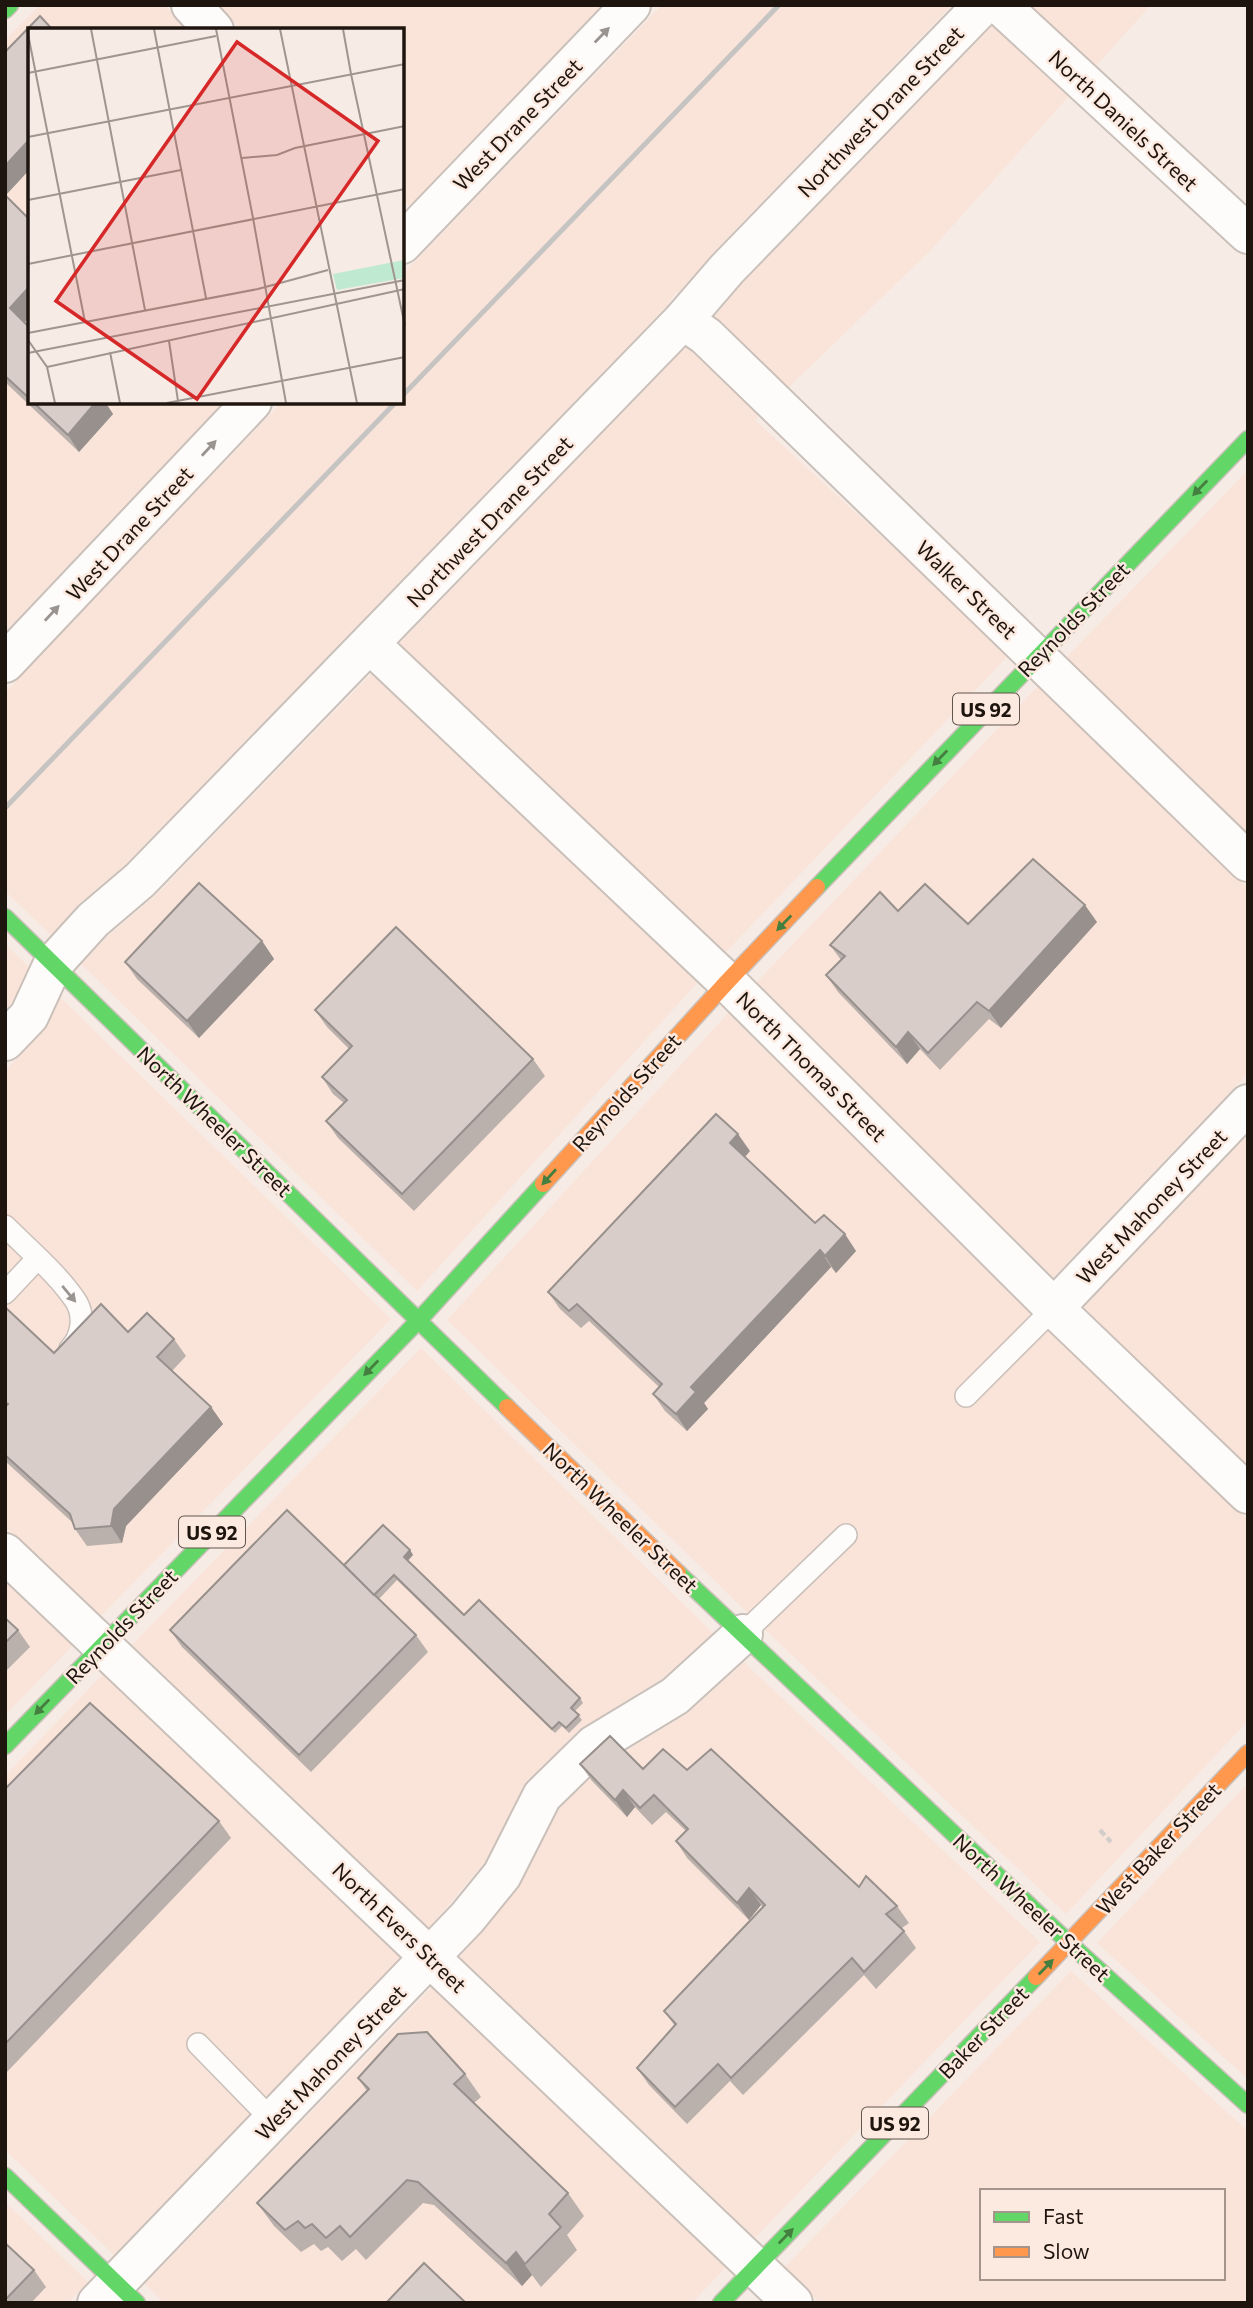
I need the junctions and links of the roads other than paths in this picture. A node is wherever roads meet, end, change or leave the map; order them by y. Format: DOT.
graph roads {
  1 [pos="9,5"];
  2 [pos="191,5"];
  3 [pos="631,5"];
  4 [pos="982,5"];
  5 [pos="1000,5"];
  6 [pos="5,10"];
  7 [pos="212,28"];
  8 [pos="1248,234"];
  9 [pos="405,235"];
  10 [pos="683,320"];
  11 [pos="250,404"];
  12 [pos="1248,439"];
  13 [pos="370,644"];
  14 [pos="1037,656"];
  15 [pos="5,663"];
  16 [pos="1248,862"];
  17 [pos="5,918"];
  18 [pos="53,964"];
  19 [pos="727,982"];
  20 [pos="5,1041"];
  21 [pos="1248,1104"];
  22 [pos="5,1226"];
  23 [pos="37,1259"];
  24 [pos="5,1293"];
  25 [pos="1054,1308"];
  26 [pos="419,1320"];
  27 [pos="57,1362"];
  28 [pos="966,1396"];
  29 [pos="1248,1494"];
  30 [pos="846,1535"];
  31 [pos="5,1553"];
  32 [pos="743,1634"];
  33 [pos="103,1644"];
  34 [pos="5,1746"];
  35 [pos="1248,1753"];
  36 [pos="1069,1943"];
  37 [pos="432,1956"];
  38 [pos="198,2044"];
  39 [pos="1248,2105"];
  40 [pos="273,2121"];
  41 [pos="5,2176"];
  42 [pos="757,2266"];
  43 [pos="117,2296"];
  44 [pos="721,2303"];
  45 [pos="793,2303"];
  1 -- 6 [label="main road"];
  2 -- 7 [label="street"];
  9 -- 3 [label="street, West Drane Street, one-way"];
  4 -- 10 [label="street, Northwest Drane Street"];
  5 -- 8 [label="street, North Daniels Street"];
  10 -- 13 [label="street, Northwest Drane Street"];
  10 -- 14 [label="street, Walker Street"];
  15 -- 11 [label="street, West Drane Street, one-way"];
  12 -- 14 [label="main road, Reynolds Street / US 92, one-way"];
  13 -- 18 [label="street, Northwest Drane Street"];
  13 -- 19 [label="street, North Thomas Street"];
  14 -- 16 [label="street, Walker Street"];
  14 -- 19 [label="main road, Reynolds Street / US 92, one-way"];
  17 -- 18 [label="main road, North Wheeler Street"];
  18 -- 20 [label="street, Northwest Drane Street"];
  18 -- 26 [label="main road, North Wheeler Street"];
  19 -- 25 [label="street, North Thomas Street"];
  19 -- 26 [label="main road, Reynolds Street / US 92, one-way"];
  21 -- 25 [label="street, West Mahoney Street"];
  22 -- 23 [label="lane"];
  23 -- 24 [label="lane"];
  23 -- 27 [label="lane, one-way"];
  25 -- 28 [label="lane"];
  25 -- 29 [label="street, North Thomas Street"];
  26 -- 32 [label="main road, North Wheeler Street"];
  26 -- 33 [label="main road, Reynolds Street / US 92, one-way"];
  30 -- 32 [label="lane"];
  31 -- 33 [label="street, North Evers Street"];
  32 -- 36 [label="main road, North Wheeler Street"];
  32 -- 37 [label="street, West Mahoney Street"];
  33 -- 34 [label="main road, Reynolds Street / US 92, one-way"];
  33 -- 37 [label="street, North Evers Street"];
  35 -- 36 [label="main road, West Baker Street / US 92"];
  36 -- 39 [label="main road, North Wheeler Street"];
  42 -- 36 [label="main road, Baker Street / US 92, one-way"];
  37 -- 40 [label="street, West Mahoney Street"];
  37 -- 42 [label="street, North Evers Street"];
  38 -- 40 [label="lane"];
  40 -- 43 [label="street, West Mahoney Street"];
  41 -- 43 [label="main road"];
  42 -- 44 [label="main road, Baker Street / US 92"];
  42 -- 45 [label="street, North Evers Street"];
}
